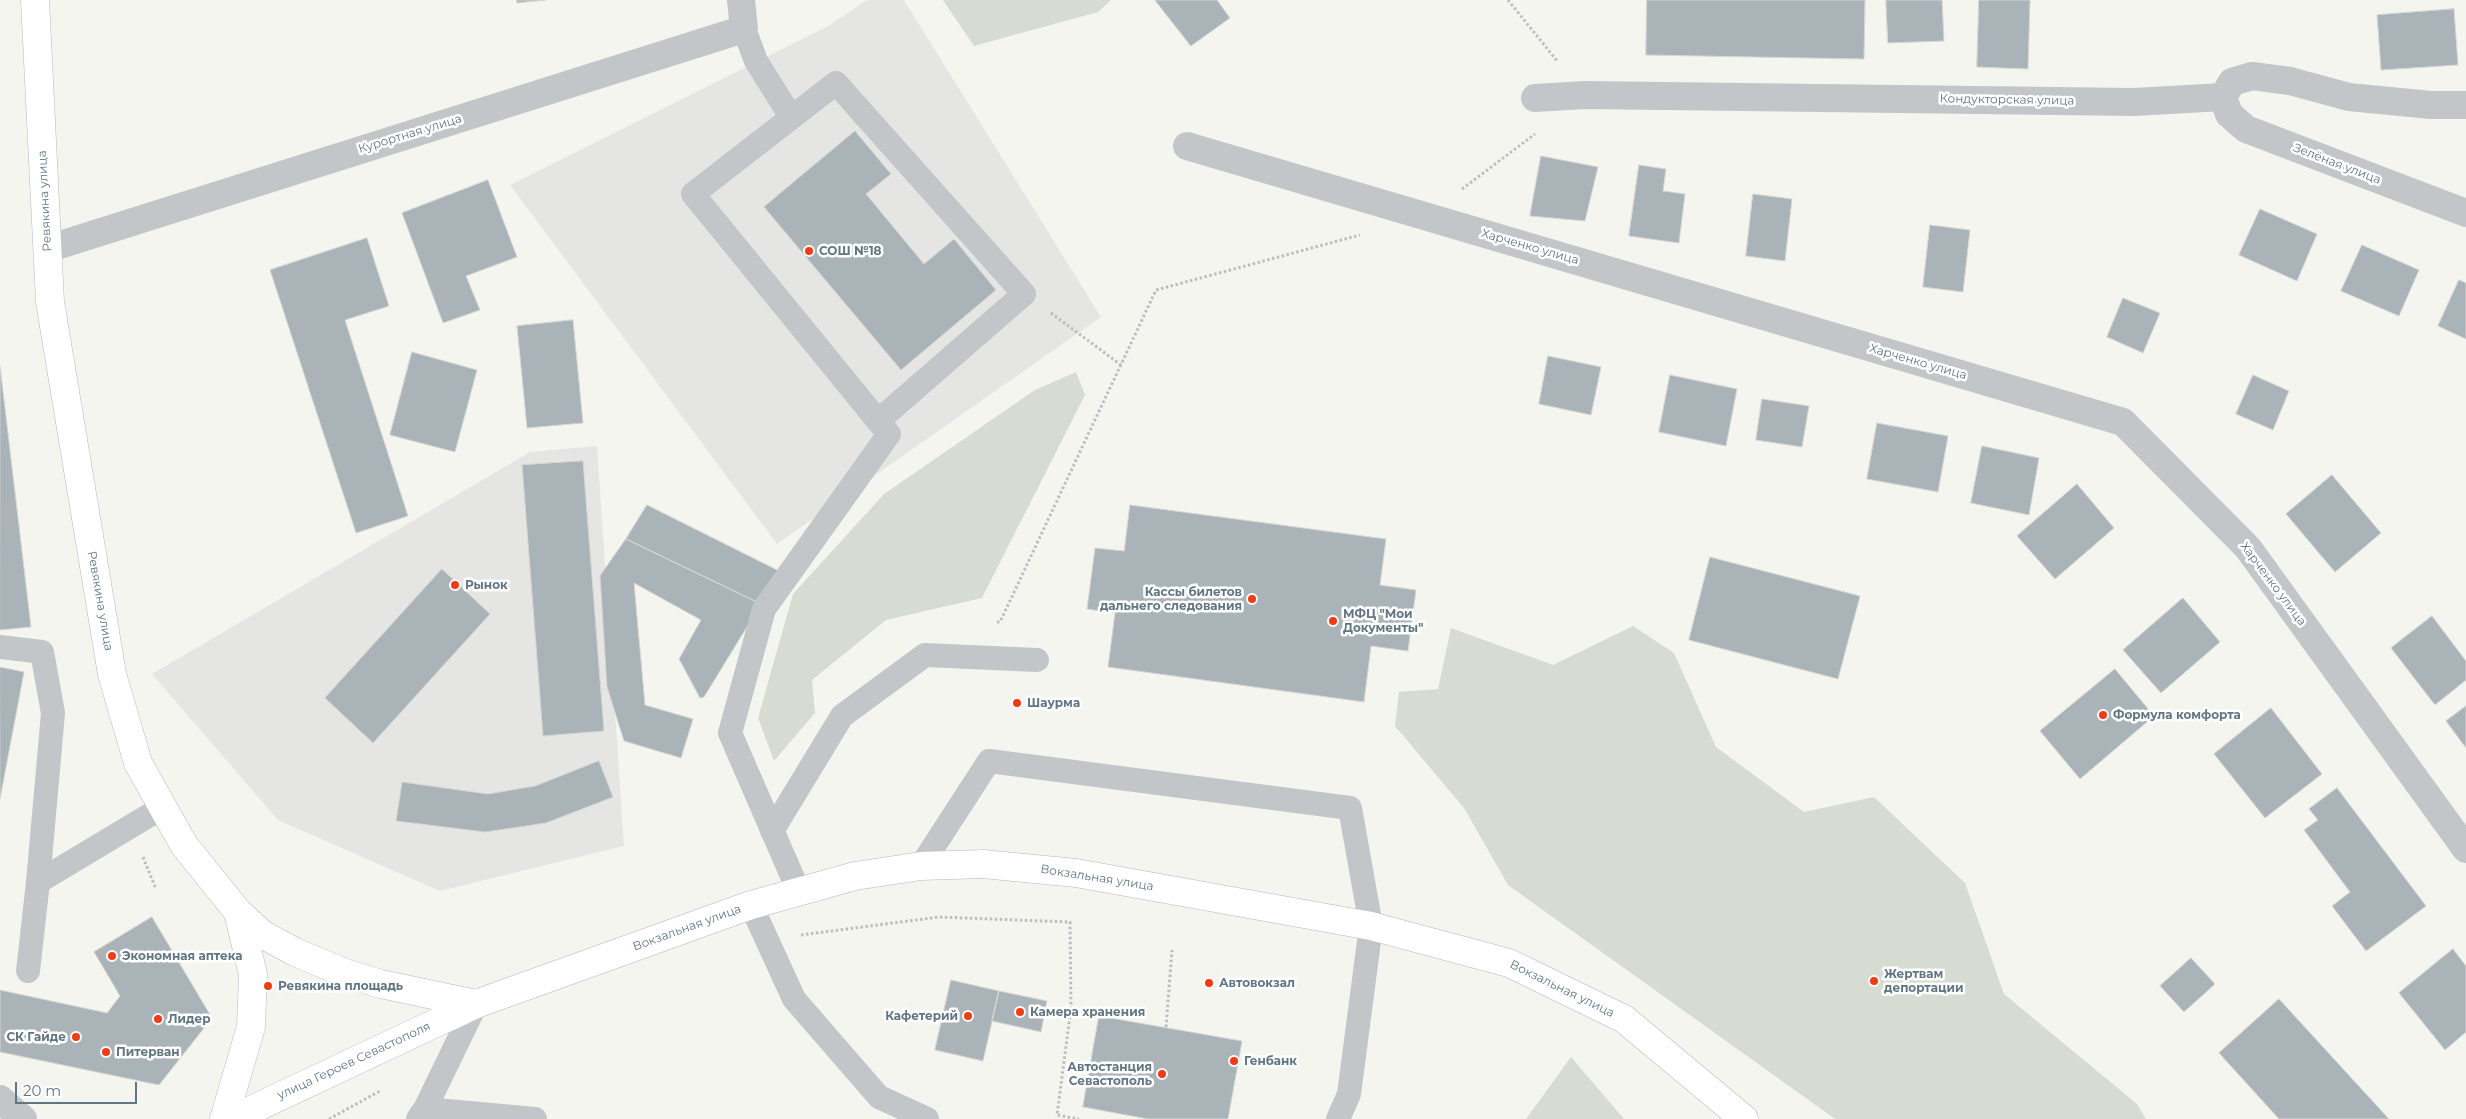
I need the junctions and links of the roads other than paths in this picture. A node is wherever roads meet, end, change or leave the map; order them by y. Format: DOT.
graph roads {
  1 [pos="35,0"];
  2 [pos="741,0"];
  3 [pos="744,29"];
  4 [pos="2223,97"];
  5 [pos="1535,98"];
  6 [pos="2466,104"];
  7 [pos="792,117"];
  8 [pos="1187,146"];
  9 [pos="2466,213"];
  10 [pos="47,249"];
  11 [pos="878,420"];
  12 [pos="0,647"];
  13 [pos="1037,660"];
  14 [pos="163,807"];
  15 [pos="772,831"];
  16 [pos="2466,849"];
  17 [pos="921,866"];
  18 [pos="38,882"];
  19 [pos="799,892"];
  20 [pos="750,905"];
  21 [pos="238,912"];
  22 [pos="1371,926"];
  23 [pos="28,971"];
  24 [pos="476,1004"];
  25 [pos="1697,1081"];
  26 [pos="0,1099"];
  27 [pos="422,1114"];
  28 [pos="23,1119"];
  29 [pos="224,1119"];
  30 [pos="232,1119"];
  31 [pos="535,1119"];
  32 [pos="927,1119"];
  33 [pos="1338,1119"];
  34 [pos="1721,1119"];
  35 [pos="1744,1119"];
  1 -- 10 [label="main road, Ревякина улица"];
  2 -- 3 [label="street"];
  3 -- 7 [label="lane"];
  3 -- 10 [label="street, Курортная улица"];
  4 -- 5 [label="street, Кондукторская улица"];
  4 -- 6 [label="street"];
  4 -- 9 [label="street, Зелёная улица"];
  7 -- 11 [label="lane"];
  7 -- 11 [label="lane"];
  8 -- 16 [label="street, Харченко улица"];
  10 -- 14 [label="main road, Ревякина улица"];
  11 -- 15 [label="lane"];
  12 -- 18 [label="lane"];
  13 -- 15 [label="lane"];
  14 -- 18 [label="lane"];
  14 -- 21 [label="main road, Ревякина улица"];
  15 -- 19 [label="lane"];
  17 -- 19 [label="main road, Вокзальная улица"];
  17 -- 22 [label="main road, Вокзальная улица"];
  17 -- 22 [label="lane"];
  18 -- 23 [label="lane"];
  19 -- 20 [label="main road, Вокзальная улица"];
  20 -- 24 [label="main road, Вокзальная улица"];
  20 -- 32 [label="lane"];
  21 -- 24 [label="main road, Ревякина улица"];
  21 -- 29 [label="main road"];
  22 -- 25 [label="main road, Вокзальная улица"];
  22 -- 33 [label="lane"];
  24 -- 27 [label="lane"];
  24 -- 30 [label="main road, улица Героев Севастополя"];
  25 -- 34 [label="main road, Вокзальная улица"];
  25 -- 35 [label="main road, Вокзальная улица"];
  26 -- 28 [label="street"];
  27 -- 31 [label="lane"];
}
